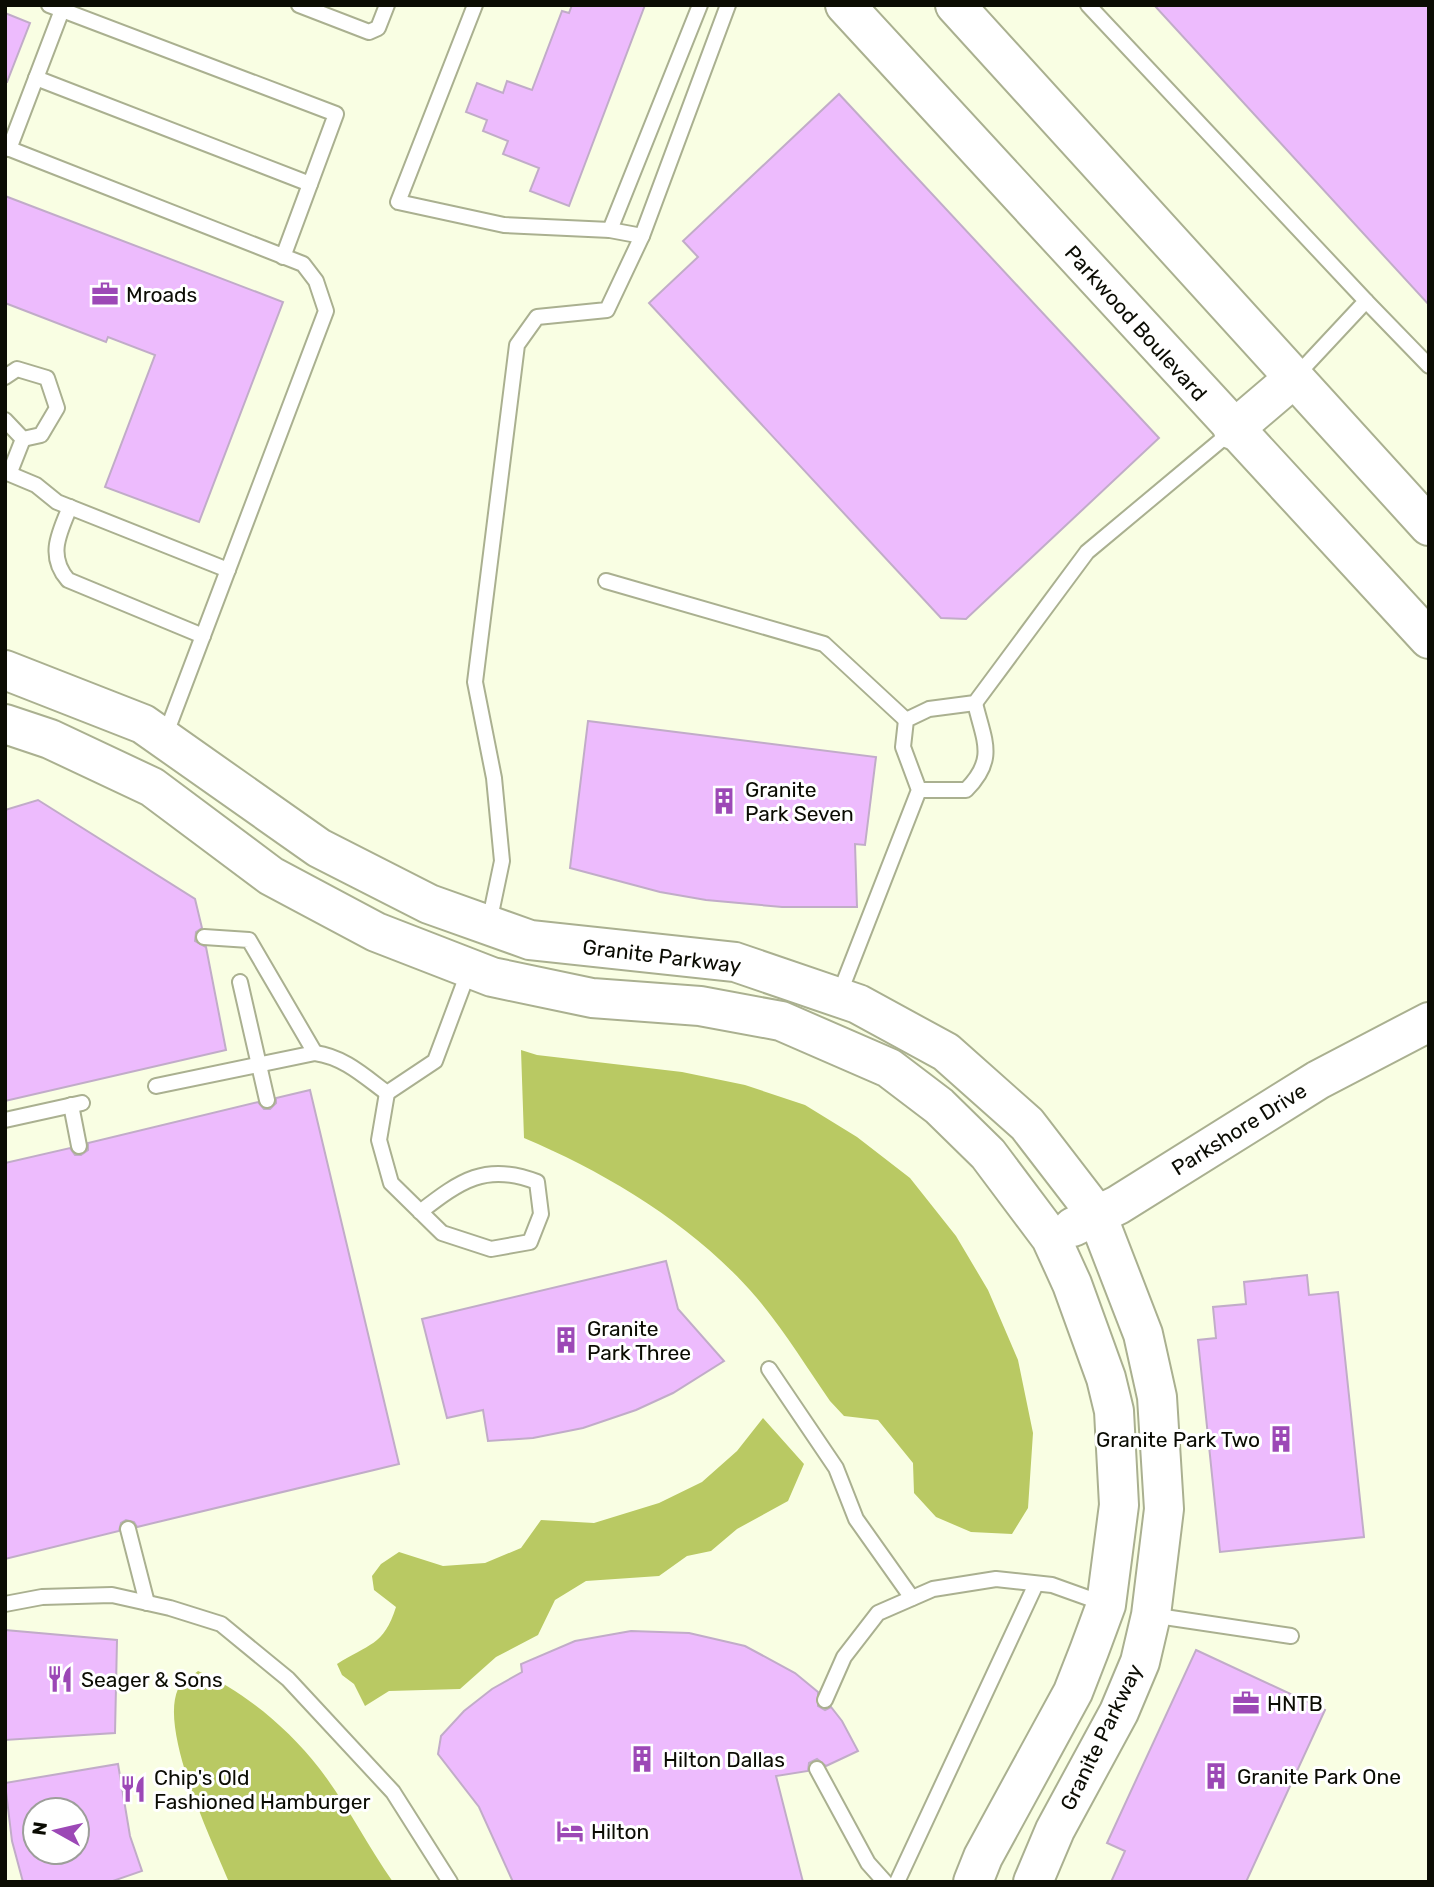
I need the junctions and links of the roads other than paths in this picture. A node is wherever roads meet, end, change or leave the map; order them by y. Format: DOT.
graph roads {
  1 [pos="299,5"];
  2 [pos="387,5"];
  3 [pos="475,5"];
  4 [pos="700,5"];
  5 [pos="728,5"];
  6 [pos="845,5"];
  7 [pos="955,5"];
  8 [pos="1088,5"];
  9 [pos="56,8"];
  10 [pos="36,78"];
  11 [pos="7,148"];
  12 [pos="310,184"];
  13 [pos="610,230"];
  14 [pos="642,236"];
  15 [pos="284,257"];
  16 [pos="1366,301"];
  17 [pos="1429,366"];
  18 [pos="5,376"];
  19 [pos="1294,378"];
  20 [pos="5,420"];
  21 [pos="1233,430"];
  22 [pos="23,439"];
  23 [pos="8,472"];
  24 [pos="70,507"];
  25 [pos="1429,526"];
  26 [pos="228,570"];
  27 [pos="606,580"];
  28 [pos="204,636"];
  29 [pos="1429,639"];
  30 [pos="5,670"];
  31 [pos="975,703"];
  32 [pos="906,720"];
  33 [pos="5,724"];
  34 [pos="164,739"];
  35 [pos="919,790"];
  36 [pos="489,926"];
  37 [pos="204,936"];
  38 [pos="470,968"];
  39 [pos="240,982"];
  40 [pos="838,997"];
  41 [pos="1429,1022"];
  42 [pos="315,1053"];
  43 [pos="258,1062"];
  44 [pos="156,1086"];
  45 [pos="387,1093"];
  46 [pos="267,1100"];
  47 [pos="5,1120"];
  48 [pos="79,1146"];
  49 [pos="420,1212"];
  50 [pos="1097,1215"];
  51 [pos="1051,1238"];
  52 [pos="769,1369"];
  53 [pos="128,1529"];
  54 [pos="1036,1584"];
  55 [pos="912,1598"];
  56 [pos="146,1603"];
  57 [pos="5,1604"];
  58 [pos="1106,1605"];
  59 [pos="1151,1615"];
  60 [pos="1291,1636"];
  61 [pos="825,1700"];
  62 [pos="817,1769"];
  63 [pos="450,1882"];
  64 [pos="885,1882"];
  65 [pos="897,1882"];
  66 [pos="973,1882"];
  67 [pos="1033,1882"];
  1 -- 2 [label="lane"];
  3 -- 13 [label="lane"];
  4 -- 13 [label="lane"];
  5 -- 14 [label="lane"];
  6 -- 21 [label="street, Parkwood Boulevard"];
  7 -- 19 [label="street"];
  8 -- 16 [label="lane"];
  9 -- 10 [label="lane"];
  9 -- 12 [label="lane"];
  10 -- 11 [label="lane"];
  10 -- 12 [label="lane"];
  11 -- 15 [label="lane"];
  12 -- 15 [label="lane"];
  13 -- 14 [label="lane"];
  14 -- 36 [label="lane"];
  15 -- 26 [label="lane"];
  16 -- 17 [label="lane"];
  16 -- 19 [label="lane"];
  18 -- 22 [label="lane"];
  19 -- 21 [label="street"];
  19 -- 25 [label="street"];
  20 -- 22 [label="lane"];
  21 -- 29 [label="street, Parkwood Boulevard"];
  21 -- 31 [label="lane"];
  22 -- 23 [label="lane"];
  23 -- 24 [label="lane"];
  24 -- 26 [label="lane"];
  24 -- 28 [label="lane"];
  26 -- 28 [label="lane"];
  27 -- 32 [label="lane"];
  28 -- 34 [label="lane"];
  30 -- 34 [label="street, Granite Parkway"];
  31 -- 32 [label="lane"];
  31 -- 35 [label="lane"];
  32 -- 35 [label="lane"];
  33 -- 38 [label="street"];
  34 -- 36 [label="street, Granite Parkway"];
  35 -- 40 [label="lane"];
  36 -- 38 [label="street"];
  36 -- 40 [label="street, Granite Parkway"];
  37 -- 42 [label="lane"];
  38 -- 45 [label="lane"];
  38 -- 51 [label="street"];
  39 -- 43 [label="lane"];
  40 -- 50 [label="street, Granite Parkway"];
  41 -- 50 [label="street, Parkshore Drive"];
  42 -- 43 [label="lane"];
  42 -- 45 [label="lane"];
  43 -- 44 [label="lane"];
  43 -- 46 [label="lane"];
  45 -- 49 [label="lane"];
  47 -- 48 [label="lane"];
  49 -- 49 [label="lane"];
  50 -- 51 [label="street, Parkshore Drive"];
  50 -- 59 [label="street, Granite Parkway"];
  51 -- 58 [label="street"];
  52 -- 55 [label="lane"];
  53 -- 56 [label="lane"];
  54 -- 55 [label="lane"];
  54 -- 58 [label="lane"];
  54 -- 65 [label="lane"];
  55 -- 61 [label="lane"];
  56 -- 57 [label="lane"];
  56 -- 63 [label="lane"];
  58 -- 59 [label="street"];
  58 -- 66 [label="street"];
  59 -- 60 [label="lane"];
  59 -- 67 [label="street, Granite Parkway"];
  62 -- 64 [label="lane"];
}
